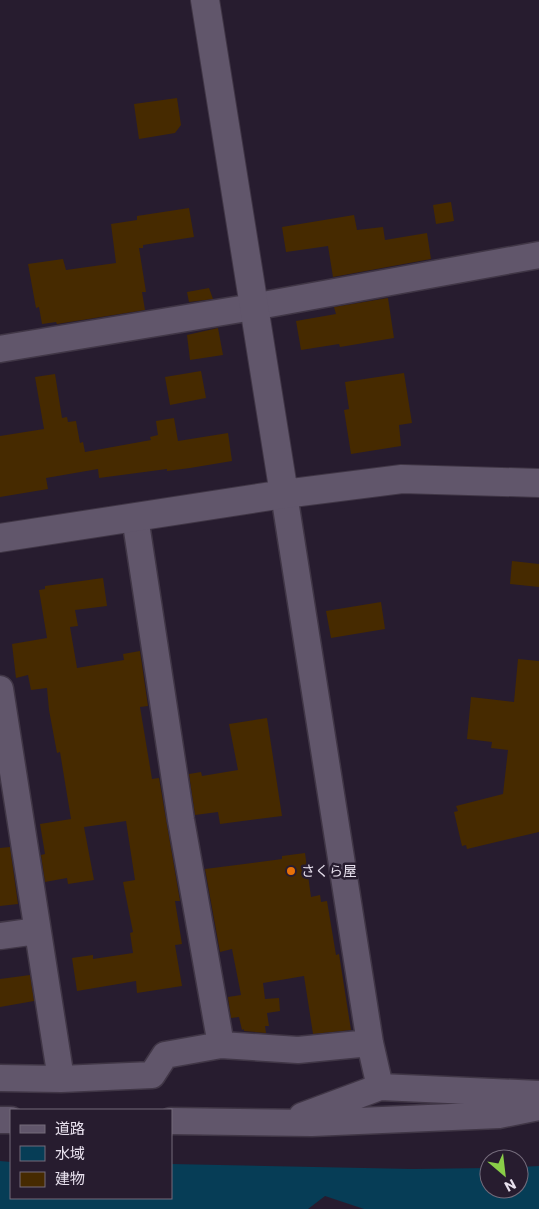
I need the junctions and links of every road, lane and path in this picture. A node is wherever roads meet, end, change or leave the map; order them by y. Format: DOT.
graph roads {
  1 [pos="205,0"];
  2 [pos="539,255"];
  3 [pos="253,307"];
  4 [pos="0,349"];
  5 [pos="539,483"];
  6 [pos="284,494"];
  7 [pos="135,517"];
  8 [pos="0,538"];
  9 [pos="0,689"];
  10 [pos="2,719"];
  11 [pos="38,931"];
  12 [pos="0,936"];
  13 [pos="370,1043"];
  14 [pos="221,1045"];
  15 [pos="0,1078"];
  16 [pos="62,1079"];
  17 [pos="380,1087"];
  18 [pos="539,1094"];
  19 [pos="539,1108"];
  20 [pos="172,1121"];
  21 [pos="284,1122"];
  1 -- 3 [label="street"];
  2 -- 3 [label="street"];
  3 -- 4 [label="street"];
  3 -- 6 [label="street"];
  5 -- 6 [label="street"];
  6 -- 7 [label="street"];
  6 -- 13 [label="street"];
  7 -- 8 [label="street"];
  7 -- 14 [label="street"];
  9 -- 10 [label="street"];
  10 -- 11 [label="street"];
  11 -- 12 [label="street"];
  11 -- 16 [label="street"];
  13 -- 14 [label="street"];
  13 -- 17 [label="street"];
  14 -- 16 [label="street"];
  15 -- 16 [label="street"];
  17 -- 18 [label="street"];
  17 -- 21 [label="street"];
  19 -- 21 [label="street"];
  20 -- 21 [label="street"];
}
